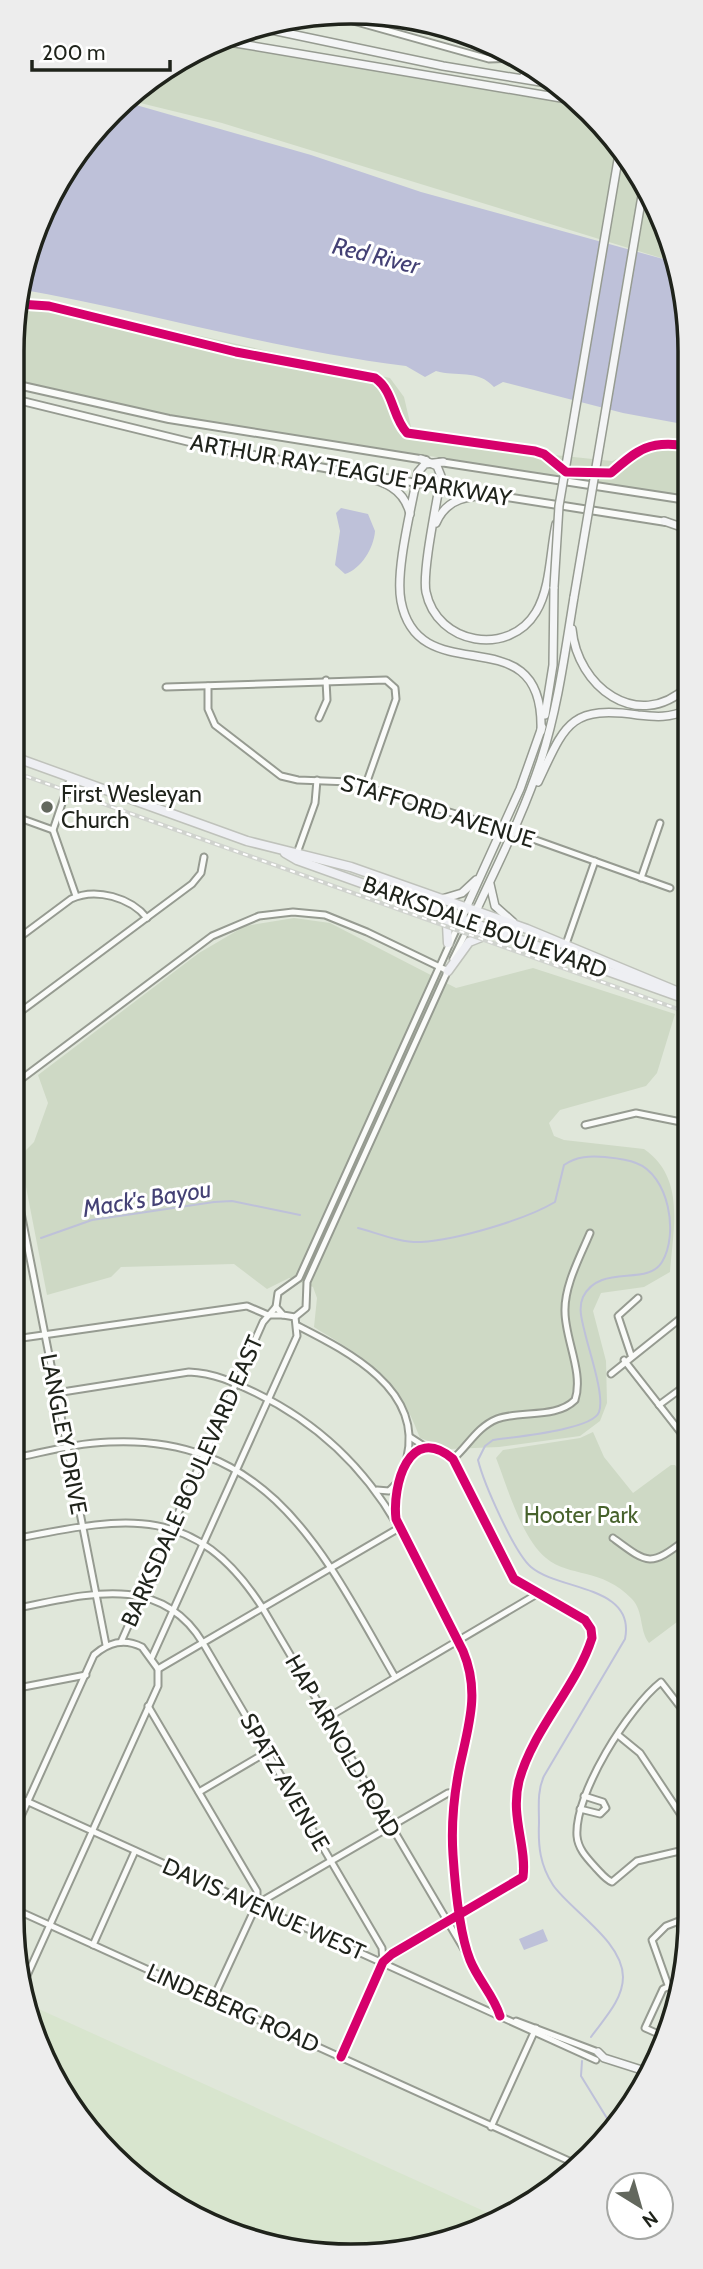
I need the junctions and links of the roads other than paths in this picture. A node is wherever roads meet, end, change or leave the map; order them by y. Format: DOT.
graph roads {
  1 [pos="366,25"];
  2 [pos="281,33"];
  3 [pos="240,44"];
  4 [pos="497,59"];
  5 [pos="526,75"];
  6 [pos="504,77"];
  7 [pos="537,83"];
  8 [pos="555,97"];
  9 [pos="618,162"];
  10 [pos="641,200"];
  11 [pos="24,386"];
  12 [pos="24,401"];
  13 [pos="421,459"];
  14 [pos="443,462"];
  15 [pos="431,463"];
  16 [pos="349,472"];
  17 [pos="416,483"];
  18 [pos="439,486"];
  19 [pos="494,495"];
  20 [pos="678,499"];
  21 [pos="411,519"];
  22 [pos="664,521"];
  23 [pos="678,525"];
  24 [pos="432,537"];
  25 [pos="550,587"];
  26 [pos="573,601"];
  27 [pos="326,680"];
  28 [pos="208,686"];
  29 [pos="166,687"];
  30 [pos="678,694"];
  31 [pos="678,712"];
  32 [pos="319,718"];
  33 [pos="541,731"];
  34 [pos="24,761"];
  35 [pos="71,778"];
  36 [pos="317,780"];
  37 [pos="365,787"];
  38 [pos="525,804"];
  39 [pos="24,820"];
  40 [pos="660,823"];
  41 [pos="502,828"];
  42 [pos="53,830"];
  43 [pos="513,831"];
  44 [pos="296,856"];
  45 [pos="204,857"];
  46 [pos="595,861"];
  47 [pos="374,876"];
  48 [pos="479,877"];
  49 [pos="492,878"];
  50 [pos="641,878"];
  51 [pos="371,886"];
  52 [pos="670,888"];
  53 [pos="76,896"];
  54 [pos="441,899"];
  55 [pos="430,907"];
  56 [pos="466,908"];
  57 [pos="476,912"];
  58 [pos="147,918"];
  59 [pos="461,919"];
  60 [pos="471,922"];
  61 [pos="519,927"];
  62 [pos="498,931"];
  63 [pos="24,934"];
  64 [pos="448,943"];
  65 [pos="566,944"];
  66 [pos="562,955"];
  67 [pos="437,966"];
  68 [pos="448,971"];
  69 [pos="678,993"];
  70 [pos="678,994"];
  71 [pos="24,1009"];
  72 [pos="24,1077"];
  73 [pos="678,1122"];
  74 [pos="585,1125"];
  75 [pos="24,1228"];
  76 [pos="590,1233"];
  77 [pos="286,1287"];
  78 [pos="638,1298"];
  79 [pos="307,1299"];
  80 [pos="276,1307"];
  81 [pos="268,1315"];
  82 [pos="283,1315"];
  83 [pos="295,1317"];
  84 [pos="678,1320"];
  85 [pos="298,1326"];
  86 [pos="45,1334"];
  87 [pos="24,1338"];
  88 [pos="631,1355"];
  89 [pos="624,1360"];
  90 [pos="611,1374"];
  91 [pos="236,1383"];
  92 [pos="678,1391"];
  93 [pos="56,1393"];
  94 [pos="269,1399"];
  95 [pos="659,1405"];
  96 [pos="678,1429"];
  97 [pos="410,1437"];
  98 [pos="66,1448"];
  99 [pos="430,1449"];
  100 [pos="24,1456"];
  101 [pos="203,1457"];
  102 [pos="453,1459"];
  103 [pos="406,1461"];
  104 [pos="236,1471"];
  105 [pos="399,1479"];
  106 [pos="374,1488"];
  107 [pos="82,1526"];
  108 [pos="399,1528"];
  109 [pos="170,1530"];
  110 [pos="24,1537"];
  111 [pos="613,1538"];
  112 [pos="203,1544"];
  113 [pos="678,1545"];
  114 [pos="331,1567"];
  115 [pos="95,1593"];
  116 [pos="537,1594"];
  117 [pos="141,1595"];
  118 [pos="24,1607"];
  119 [pos="262,1607"];
  120 [pos="174,1609"];
  121 [pos="458,1641"];
  122 [pos="121,1642"];
  123 [pos="203,1643"];
  124 [pos="106,1645"];
  125 [pos="153,1658"];
  126 [pos="158,1670"];
  127 [pos="86,1675"];
  128 [pos="395,1677"];
  129 [pos="24,1687"];
  130 [pos="678,1704"];
  131 [pos="148,1706"];
  132 [pos="327,1717"];
  133 [pos="618,1735"];
  134 [pos="267,1752"];
  135 [pos="199,1792"];
  136 [pos="456,1792"];
  137 [pos="584,1796"];
  138 [pos="24,1800"];
  139 [pos="28,1802"];
  140 [pos="580,1809"];
  141 [pos="24,1811"];
  142 [pos="678,1812"];
  143 [pos="390,1827"];
  144 [pos="91,1830"];
  145 [pos="135,1851"];
  146 [pos="678,1851"];
  147 [pos="331,1861"];
  148 [pos="257,1904"];
  149 [pos="24,1914"];
  150 [pos="461,1915"];
  151 [pos="678,1921"];
  152 [pos="446,1922"];
  153 [pos="49,1925"];
  154 [pos="93,1945"];
  155 [pos="470,1959"];
  156 [pos="383,1962"];
  157 [pos="29,1969"];
  158 [pos="671,1984"];
  159 [pos="668,1985"];
  160 [pos="214,1999"];
  161 [pos="500,2016"];
  162 [pos="535,2030"];
  163 [pos="657,2033"];
  164 [pos="599,2056"];
  165 [pos="341,2057"];
  166 [pos="641,2070"];
  167 [pos="491,2127"];
  168 [pos="569,2161"];
  1 -- 4 [label="street"];
  2 -- 6 [label="main road"];
  3 -- 8 [label="main road"];
  5 -- 6 [label="main road"];
  6 -- 7 [label="main road"];
  9 -- 25 [label="main road, bridge"];
  10 -- 26 [label="main road, bridge"];
  11 -- 13 [label="street, ARTHUR RAY TEAGUE PARKWAY"];
  12 -- 16 [label="street, ARTHUR RAY TEAGUE PARKWAY"];
  13 -- 14 [label="street, ARTHUR RAY TEAGUE PARKWAY"];
  13 -- 15 [label="main road"];
  14 -- 15 [label="main road"];
  14 -- 20 [label="street, ARTHUR RAY TEAGUE PARKWAY"];
  15 -- 17 [label="main road"];
  15 -- 18 [label="main road"];
  16 -- 17 [label="street, ARTHUR RAY TEAGUE PARKWAY"];
  16 -- 21 [label="main road"];
  17 -- 18 [label="street, ARTHUR RAY TEAGUE PARKWAY"];
  17 -- 21 [label="main road"];
  18 -- 19 [label="street, ARTHUR RAY TEAGUE PARKWAY"];
  18 -- 24 [label="main road"];
  19 -- 22 [label="street, ARTHUR RAY TEAGUE PARKWAY"];
  19 -- 24 [label="main road"];
  21 -- 33 [label="main road"];
  22 -- 23 [label="main road"];
  24 -- 25 [label="main road"];
  25 -- 33 [label="main road"];
  26 -- 30 [label="main road"];
  26 -- 38 [label="main road"];
  27 -- 28 [label="street"];
  27 -- 32 [label="street"];
  27 -- 37 [label="street"];
  28 -- 29 [label="street"];
  28 -- 36 [label="street, STAFFORD AVENUE"];
  31 -- 38 [label="main road"];
  33 -- 41 [label="main road"];
  34 -- 35 [label="main road, BARKSDALE BOULEVARD"];
  35 -- 42 [label="street"];
  35 -- 44 [label="main road, BARKSDALE BOULEVARD"];
  36 -- 37 [label="street, STAFFORD AVENUE"];
  36 -- 44 [label="street"];
  37 -- 41 [label="street, STAFFORD AVENUE"];
  38 -- 43 [label="main road"];
  39 -- 42 [label="street"];
  40 -- 50 [label="street"];
  41 -- 43 [label="street, STAFFORD AVENUE"];
  41 -- 48 [label="main road"];
  42 -- 53 [label="street"];
  43 -- 46 [label="street, STAFFORD AVENUE"];
  43 -- 49 [label="main road"];
  44 -- 47 [label="main road, BARKSDALE BOULEVARD"];
  44 -- 51 [label="main road, BARKSDALE BOULEVARD"];
  45 -- 58 [label="street"];
  46 -- 50 [label="street, STAFFORD AVENUE"];
  46 -- 65 [label="street"];
  47 -- 51 [label="main road"];
  47 -- 54 [label="main road, BARKSDALE BOULEVARD"];
  48 -- 54 [label="main road"];
  48 -- 56 [label="main road"];
  49 -- 57 [label="main road"];
  49 -- 61 [label="main road"];
  50 -- 52 [label="street, STAFFORD AVENUE"];
  51 -- 55 [label="main road, BARKSDALE BOULEVARD"];
  53 -- 58 [label="street"];
  53 -- 63 [label="street"];
  54 -- 56 [label="main road, BARKSDALE BOULEVARD"];
  55 -- 59 [label="main road, BARKSDALE BOULEVARD"];
  55 -- 64 [label="main road"];
  56 -- 57 [label="main road, BARKSDALE BOULEVARD"];
  56 -- 59 [label="main road"];
  57 -- 60 [label="main road"];
  57 -- 61 [label="main road, BARKSDALE BOULEVARD"];
  58 -- 71 [label="street"];
  59 -- 60 [label="main road, BARKSDALE BOULEVARD"];
  59 -- 64 [label="street"];
  60 -- 62 [label="main road, BARKSDALE BOULEVARD"];
  60 -- 68 [label="street"];
  61 -- 65 [label="main road, BARKSDALE BOULEVARD"];
  62 -- 66 [label="main road, BARKSDALE BOULEVARD"];
  62 -- 68 [label="main road"];
  64 -- 67 [label="street"];
  65 -- 66 [label="main road"];
  65 -- 69 [label="main road, BARKSDALE BOULEVARD"];
  66 -- 70 [label="main road, BARKSDALE BOULEVARD"];
  67 -- 68 [label="street"];
  67 -- 72 [label="street"];
  67 -- 77 [label="street"];
  68 -- 79 [label="street"];
  73 -- 74 [label="street"];
  75 -- 86 [label="street, LANGLEY DRIVE"];
  76 -- 102 [label="street"];
  77 -- 79 [label="street"];
  77 -- 80 [label="street"];
  78 -- 88 [label="street"];
  79 -- 83 [label="street"];
  80 -- 81 [label="street, BARKSDALE BOULEVARD EAST"];
  80 -- 82 [label="street"];
  81 -- 82 [label="street"];
  81 -- 86 [label="street"];
  81 -- 91 [label="street, BARKSDALE BOULEVARD EAST"];
  82 -- 83 [label="street"];
  83 -- 85 [label="street"];
  84 -- 88 [label="street"];
  85 -- 94 [label="street"];
  85 -- 97 [label="street"];
  86 -- 87 [label="street"];
  86 -- 93 [label="street, LANGLEY DRIVE"];
  88 -- 89 [label="street"];
  89 -- 90 [label="street"];
  89 -- 95 [label="street"];
  91 -- 93 [label="street"];
  91 -- 94 [label="street"];
  91 -- 101 [label="street, BARKSDALE BOULEVARD EAST"];
  92 -- 95 [label="street"];
  93 -- 98 [label="street, LANGLEY DRIVE"];
  94 -- 104 [label="street"];
  94 -- 106 [label="street"];
  95 -- 96 [label="street"];
  97 -- 99 [label="street"];
  97 -- 103 [label="street"];
  98 -- 100 [label="street"];
  98 -- 101 [label="street"];
  98 -- 107 [label="street, LANGLEY DRIVE"];
  99 -- 102 [label="street"];
  99 -- 103 [label="street"];
  101 -- 104 [label="street"];
  101 -- 109 [label="street, BARKSDALE BOULEVARD EAST"];
  102 -- 116 [label="street"];
  103 -- 105 [label="street"];
  104 -- 112 [label="street"];
  104 -- 114 [label="street"];
  105 -- 106 [label="street"];
  105 -- 108 [label="street"];
  106 -- 108 [label="street"];
  107 -- 109 [label="street, HAP ARNOLD ROAD"];
  107 -- 110 [label="street, HAP ARNOLD ROAD"];
  107 -- 115 [label="street, LANGLEY DRIVE"];
  108 -- 114 [label="street"];
  108 -- 121 [label="street"];
  109 -- 112 [label="street, HAP ARNOLD ROAD"];
  109 -- 117 [label="street, BARKSDALE BOULEVARD EAST"];
  111 -- 113 [label="street"];
  112 -- 119 [label="street, HAP ARNOLD ROAD"];
  112 -- 120 [label="street"];
  114 -- 119 [label="street"];
  114 -- 128 [label="street"];
  115 -- 117 [label="street"];
  115 -- 118 [label="street"];
  115 -- 124 [label="street, LANGLEY DRIVE"];
  116 -- 121 [label="street"];
  116 -- 150 [label="street"];
  117 -- 120 [label="street"];
  117 -- 122 [label="street, BARKSDALE BOULEVARD EAST"];
  119 -- 123 [label="street"];
  119 -- 132 [label="street, HAP ARNOLD ROAD"];
  120 -- 123 [label="street, SPATZ AVENUE"];
  120 -- 125 [label="street"];
  121 -- 128 [label="street"];
  121 -- 136 [label="street"];
  122 -- 124 [label="street, BARKSDALE BOULEVARD EAST"];
  122 -- 125 [label="street"];
  123 -- 126 [label="street"];
  123 -- 134 [label="street, SPATZ AVENUE"];
  124 -- 127 [label="street, BARKSDALE BOULEVARD EAST"];
  125 -- 126 [label="street"];
  126 -- 131 [label="street"];
  127 -- 129 [label="street"];
  127 -- 139 [label="street, BARKSDALE BOULEVARD EAST"];
  128 -- 132 [label="street"];
  130 -- 133 [label="street"];
  131 -- 135 [label="street"];
  131 -- 144 [label="street"];
  132 -- 143 [label="street, HAP ARNOLD ROAD"];
  133 -- 137 [label="street"];
  133 -- 142 [label="street"];
  134 -- 135 [label="street"];
  134 -- 147 [label="street, SPATZ AVENUE"];
  135 -- 148 [label="street"];
  136 -- 143 [label="street"];
  136 -- 150 [label="street"];
  137 -- 140 [label="street"];
  137 -- 140 [label="street"];
  138 -- 139 [label="street, DAVIS AVENUE WEST"];
  139 -- 141 [label="street, BARKSDALE BOULEVARD EAST"];
  139 -- 144 [label="street, DAVIS AVENUE WEST"];
  140 -- 146 [label="street"];
  143 -- 147 [label="street"];
  143 -- 152 [label="street, HAP ARNOLD ROAD"];
  144 -- 145 [label="street, DAVIS AVENUE WEST"];
  144 -- 153 [label="street"];
  145 -- 148 [label="street, DAVIS AVENUE WEST"];
  145 -- 154 [label="street"];
  147 -- 148 [label="street"];
  147 -- 156 [label="street, SPATZ AVENUE"];
  148 -- 156 [label="street, DAVIS AVENUE WEST"];
  148 -- 160 [label="street"];
  149 -- 153 [label="street, LINDEBERG ROAD"];
  150 -- 152 [label="street"];
  150 -- 155 [label="street"];
  151 -- 159 [label="street"];
  152 -- 155 [label="street, HAP ARNOLD ROAD"];
  152 -- 156 [label="street"];
  153 -- 154 [label="street, LINDEBERG ROAD"];
  153 -- 157 [label="street"];
  154 -- 160 [label="street, LINDEBERG ROAD"];
  155 -- 161 [label="street"];
  156 -- 161 [label="street, DAVIS AVENUE WEST"];
  156 -- 165 [label="street"];
  158 -- 159 [label="street"];
  159 -- 163 [label="street"];
  160 -- 165 [label="street, LINDEBERG ROAD"];
  161 -- 162 [label="street, DAVIS AVENUE WEST"];
  162 -- 164 [label="street, DAVIS AVENUE WEST"];
  162 -- 167 [label="street"];
  164 -- 166 [label="main road"];
  165 -- 167 [label="street, LINDEBERG ROAD"];
  167 -- 168 [label="street, LINDEBERG ROAD"];
}
